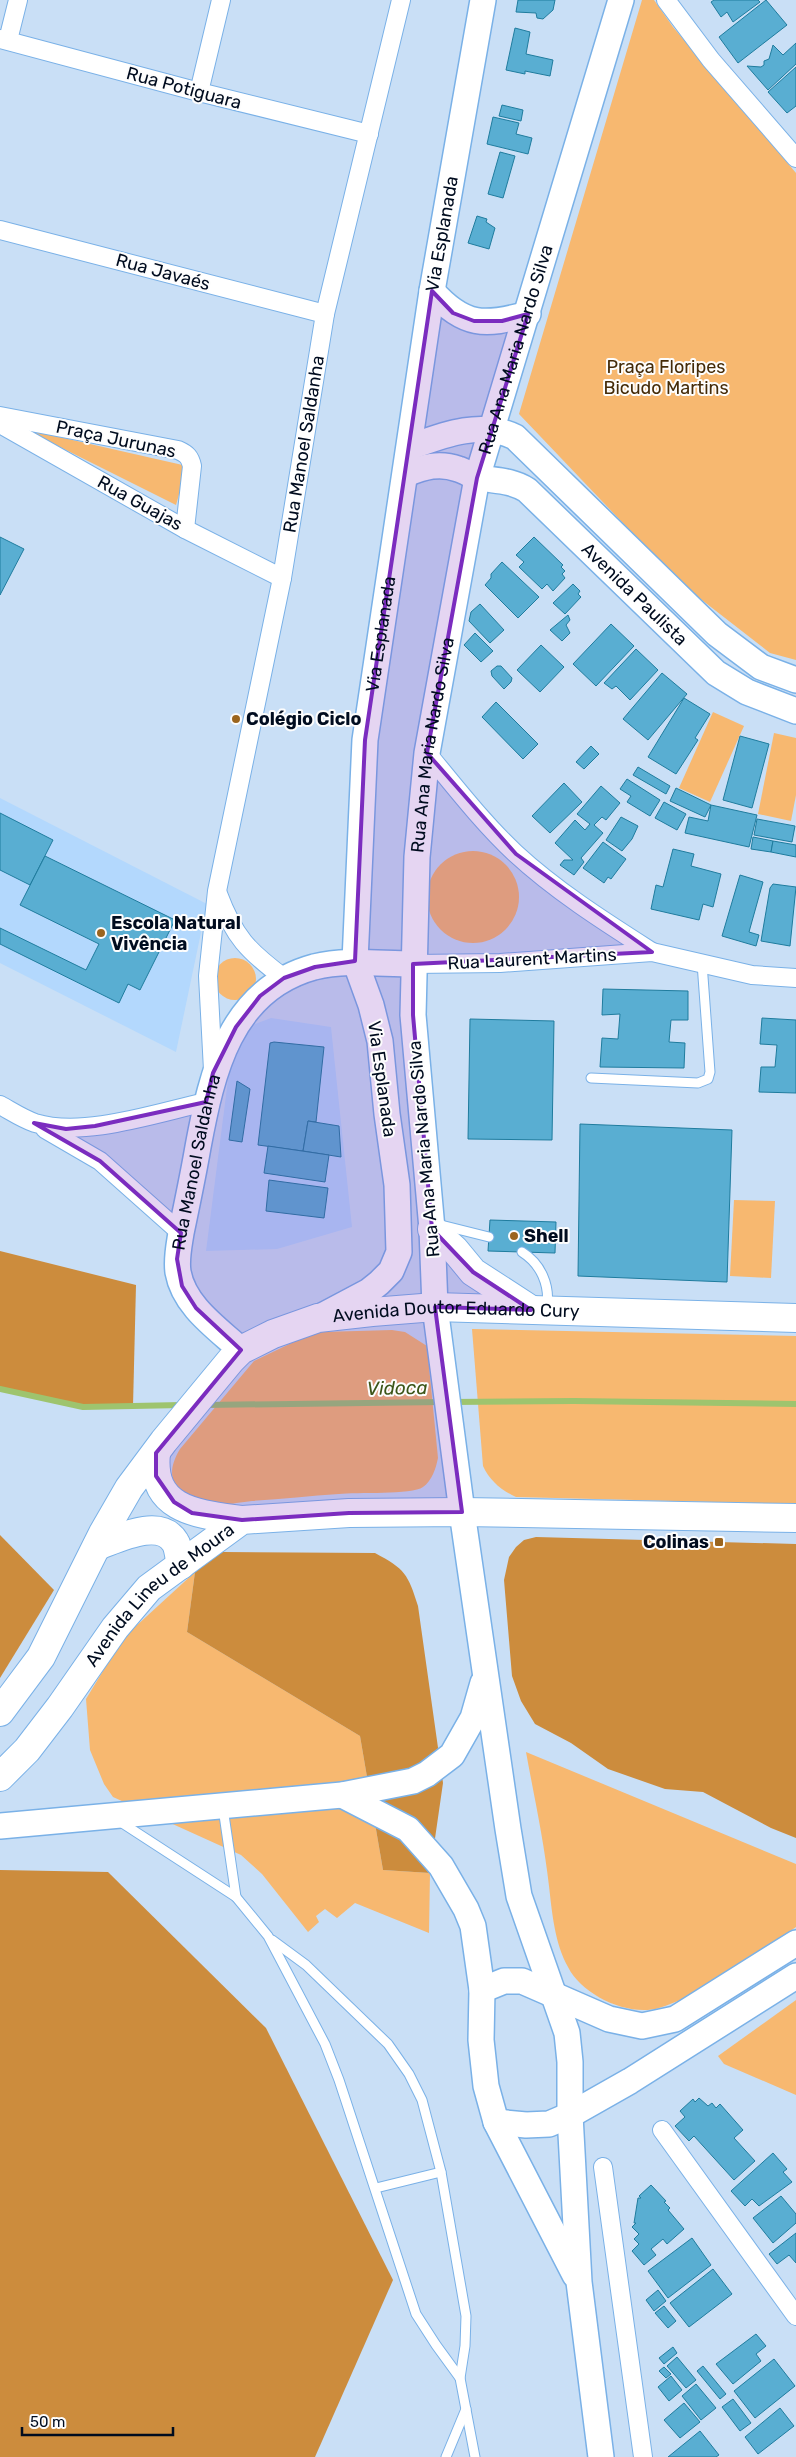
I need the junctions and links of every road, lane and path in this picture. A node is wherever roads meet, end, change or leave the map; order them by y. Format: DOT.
graph roads {
  1 [pos="18,0"];
  2 [pos="220,0"];
  3 [pos="401,0"];
  4 [pos="483,0"];
  5 [pos="621,0"];
  6 [pos="666,0"];
  7 [pos="4,39"];
  8 [pos="199,92"];
  9 [pos="369,134"];
  10 [pos="796,158"];
  11 [pos="0,230"];
  12 [pos="432,292"];
  13 [pos="325,314"];
  14 [pos="528,314"];
  15 [pos="0,416"];
  16 [pos="0,424"];
  17 [pos="493,429"];
  18 [pos="410,447"];
  19 [pos="406,474"];
  20 [pos="478,478"];
  21 [pos="185,529"];
  22 [pos="282,578"];
  23 [pos="796,680"];
  24 [pos="796,710"];
  25 [pos="427,753"];
  26 [pos="217,891"];
  27 [pos="652,952"];
  28 [pos="355,961"];
  29 [pos="702,963"];
  30 [pos="413,964"];
  31 [pos="284,978"];
  32 [pos="796,978"];
  33 [pos="214,1073"];
  34 [pos="591,1078"];
  35 [pos="206,1102"];
  36 [pos="0,1105"];
  37 [pos="34,1122"];
  38 [pos="432,1226"];
  39 [pos="180,1233"];
  40 [pos="489,1237"];
  41 [pos="522,1252"];
  42 [pos="435,1307"];
  43 [pos="539,1310"];
  44 [pos="318,1318"];
  45 [pos="796,1318"];
  46 [pos="236,1355"];
  47 [pos="160,1447"];
  48 [pos="462,1512"];
  49 [pos="796,1518"];
  50 [pos="242,1520"];
  51 [pos="97,1546"];
  52 [pos="181,1565"];
  53 [pos="486,1676"];
  54 [pos="0,1712"];
  55 [pos="0,1777"];
  56 [pos="342,1795"];
  57 [pos="223,1806"];
  58 [pos="112,1816"];
  59 [pos="0,1826"];
  60 [pos="236,1897"];
  61 [pos="268,1936"];
  62 [pos="796,1943"];
  63 [pos="796,1976"];
  64 [pos="482,1990"];
  65 [pos="555,1995"];
  66 [pos="570,2115"];
  67 [pos="496,2122"];
  68 [pos="662,2130"];
  69 [pos="602,2167"];
  70 [pos="441,2172"];
  71 [pos="376,2188"];
  72 [pos="579,2282"];
  73 [pos="796,2316"];
  74 [pos="460,2378"];
  75 [pos="466,2408"];
  76 [pos="446,2457"];
  77 [pos="475,2457"];
  78 [pos="601,2457"];
  79 [pos="644,2457"];
  1 -- 7 [label="street"];
  2 -- 8 [label="street"];
  3 -- 9 [label="street, Rua Manoel Saldanha"];
  4 -- 12 [label="main road, Via Esplanada"];
  5 -- 14 [label="main road, Rua Ana Maria Nardo Silva"];
  6 -- 10 [label="street"];
  7 -- 8 [label="street, Rua Potiguara"];
  8 -- 9 [label="street, Rua Potiguara"];
  9 -- 13 [label="street, Rua Manoel Saldanha"];
  11 -- 13 [label="street, Rua Javaés"];
  12 -- 14 [label="main road"];
  12 -- 18 [label="main road, Via Esplanada"];
  13 -- 22 [label="street, Rua Manoel Saldanha"];
  14 -- 17 [label="main road, Rua Ana Maria Nardo Silva"];
  15 -- 21 [label="street, Praça Jurunas"];
  16 -- 21 [label="street, Rua Guajas"];
  17 -- 18 [label="main road"];
  17 -- 20 [label="main road, Rua Ana Maria Nardo Silva"];
  17 -- 23 [label="main road, Avenida Paulista"];
  18 -- 19 [label="main road, Via Esplanada"];
  19 -- 20 [label="main road, Avenida Paulista"];
  19 -- 28 [label="main road, Via Esplanada"];
  20 -- 24 [label="main road, Avenida Paulista"];
  20 -- 25 [label="main road, Rua Ana Maria Nardo Silva"];
  21 -- 22 [label="street, Rua Guajas"];
  22 -- 26 [label="street, Rua Manoel Saldanha"];
  25 -- 27 [label="street, Rua Laurent Martins"];
  25 -- 30 [label="main road, Rua Ana Maria Nardo Silva"];
  26 -- 31 [label="street"];
  26 -- 33 [label="street, Rua Manoel Saldanha"];
  27 -- 29 [label="street, Rua Laurent Martins"];
  27 -- 30 [label="street, Rua Laurent Martins"];
  28 -- 30 [label="main road"];
  28 -- 31 [label="main road"];
  28 -- 44 [label="main road, Via Esplanada"];
  29 -- 32 [label="street, Rua Laurent Martins"];
  29 -- 34 [label="lane"];
  30 -- 38 [label="main road, Rua Ana Maria Nardo Silva"];
  31 -- 33 [label="main road"];
  33 -- 35 [label="main road, Rua Manoel Saldanha"];
  35 -- 37 [label="street"];
  35 -- 39 [label="main road, Rua Manoel Saldanha"];
  36 -- 37 [label="street"];
  37 -- 39 [label="street"];
  38 -- 40 [label="lane"];
  38 -- 42 [label="main road, Rua Ana Maria Nardo Silva"];
  38 -- 43 [label="main road"];
  39 -- 46 [label="main road, Rua Manoel Saldanha"];
  41 -- 43 [label="lane"];
  42 -- 43 [label="main road, Avenida Doutor Eduardo Cury"];
  42 -- 44 [label="main road, Avenida Doutor Eduardo Cury"];
  42 -- 48 [label="main road, Rua Ana Maria Nardo Silva"];
  43 -- 45 [label="main road, Avenida Doutor Eduardo Cury"];
  44 -- 46 [label="main road, Avenida Doutor Eduardo Cury"];
  46 -- 47 [label="main road, Avenida Doutor Eduardo Cury"];
  47 -- 50 [label="main road"];
  47 -- 51 [label="main road"];
  48 -- 49 [label="main road"];
  48 -- 50 [label="main road, Avenida Lineu de Moura"];
  48 -- 53 [label="main road, Rua Ana Maria Nardo Silva"];
  50 -- 52 [label="main road, Avenida Lineu de Moura"];
  51 -- 52 [label="main road"];
  51 -- 54 [label="main road"];
  52 -- 55 [label="main road, Avenida Lineu de Moura"];
  53 -- 56 [label="main road"];
  53 -- 65 [label="main road, Rua Ana Maria Nardo Silva"];
  56 -- 57 [label="main road"];
  56 -- 64 [label="main road"];
  57 -- 58 [label="main road"];
  57 -- 60 [label="lane"];
  58 -- 59 [label="main road"];
  58 -- 60 [label="lane"];
  60 -- 61 [label="lane"];
  61 -- 70 [label="lane"];
  61 -- 71 [label="lane"];
  62 -- 65 [label="main road"];
  63 -- 66 [label="main road"];
  64 -- 65 [label="main road"];
  64 -- 67 [label="main road"];
  65 -- 66 [label="main road, Rua Ana Maria Nardo Silva"];
  66 -- 67 [label="main road"];
  66 -- 72 [label="main road, Rua Ana Maria Nardo Silva"];
  67 -- 72 [label="main road"];
  68 -- 73 [label="street"];
  69 -- 79 [label="street"];
  70 -- 71 [label="lane"];
  70 -- 74 [label="lane"];
  71 -- 74 [label="lane"];
  72 -- 78 [label="main road, Rua Ana Maria Nardo Silva"];
  74 -- 75 [label="lane"];
  75 -- 76 [label="lane"];
  75 -- 77 [label="lane"];
}
